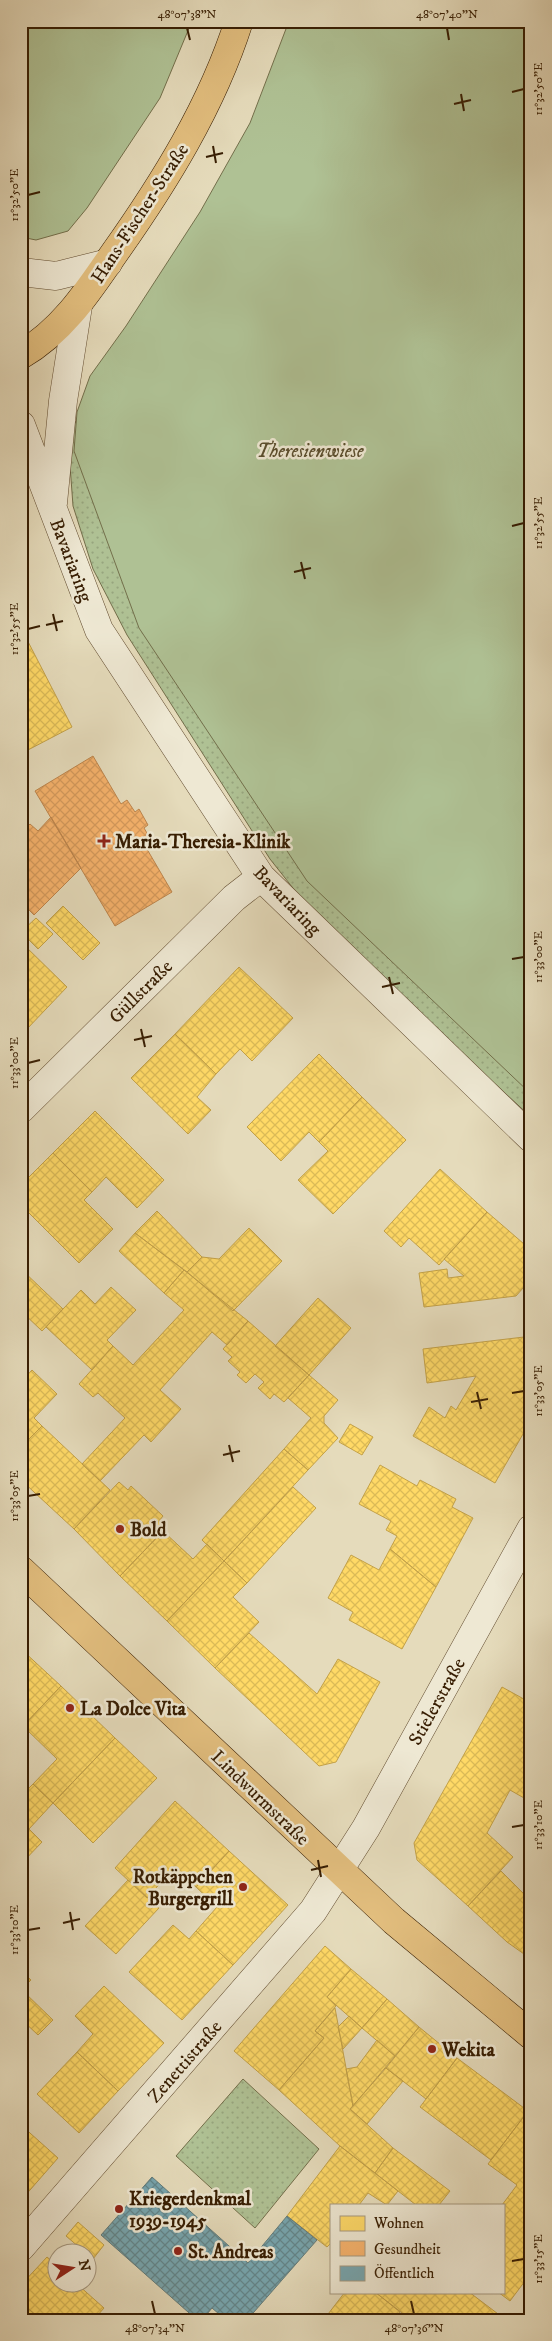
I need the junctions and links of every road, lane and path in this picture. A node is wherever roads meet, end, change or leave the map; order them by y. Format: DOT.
graph roads {
  1 [pos="238,21"];
  2 [pos="108,263"];
  3 [pos="21,272"];
  4 [pos="78,306"];
  5 [pos="21,355"];
  6 [pos="21,426"];
  7 [pos="52,509"];
  8 [pos="261,877"];
  9 [pos="24,1101"];
  10 [pos="531,1138"];
  11 [pos="531,1529"];
  12 [pos="21,1570"];
  13 [pos="339,1871"];
  14 [pos="531,2036"];
  15 [pos="21,2247"];
  1 -- 2 [label="main road, Hans-Fischer-Straße"];
  2 -- 3 [label="street"];
  2 -- 4 [label="main road, Hans-Fischer-Straße"];
  4 -- 5 [label="main road, Hans-Fischer-Straße"];
  4 -- 7 [label="street, Bavariaring"];
  6 -- 7 [label="street, Bavariaring"];
  7 -- 8 [label="street, Bavariaring"];
  8 -- 9 [label="street, Güllstraße"];
  8 -- 10 [label="street, Bavariaring"];
  11 -- 13 [label="street, Stielerstraße"];
  12 -- 13 [label="main road, Lindwurmstraße"];
  13 -- 14 [label="main road, Lindwurmstraße"];
  13 -- 15 [label="street, Zenettistraße"];
}
